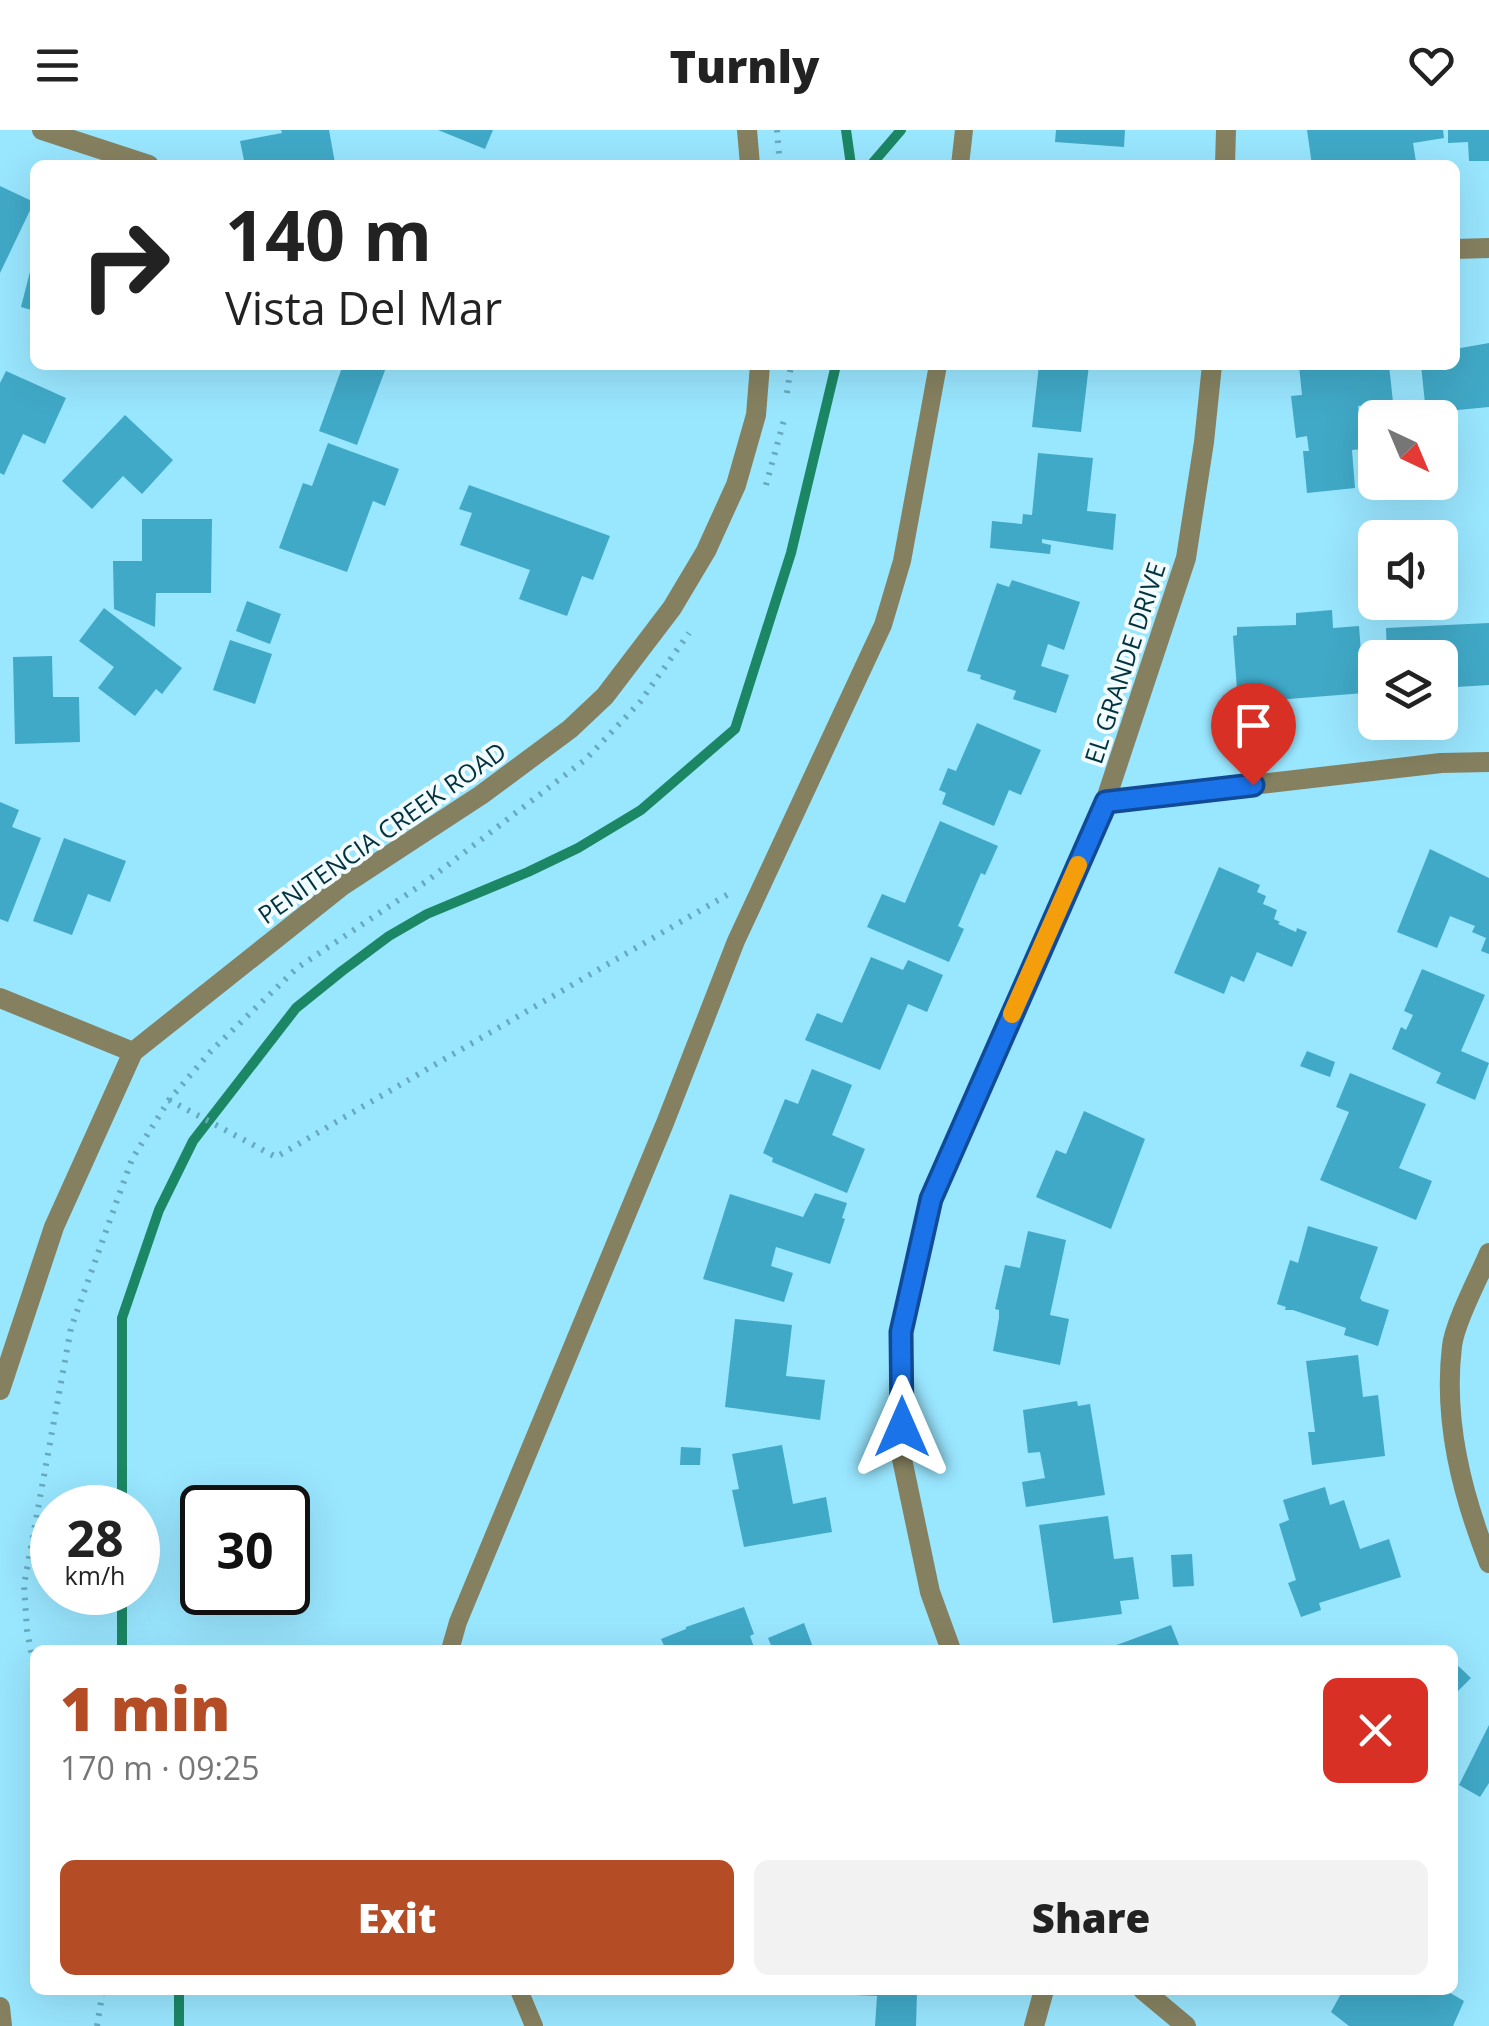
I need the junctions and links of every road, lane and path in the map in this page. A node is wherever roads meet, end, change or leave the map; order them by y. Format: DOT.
graph roads {
  1 [pos="42,130"];
  2 [pos="747,130"];
  3 [pos="777,130"];
  4 [pos="964,130"];
  5 [pos="1226,130"];
  6 [pos="134,160"];
  7 [pos="750,160"];
  8 [pos="780,160"];
  9 [pos="961,160"];
  10 [pos="1225,160"];
  11 [pos="1489,248"];
  12 [pos="1460,249"];
  13 [pos="760,370"];
  14 [pos="937,370"];
  15 [pos="1211,370"];
  16 [pos="640,702"];
  17 [pos="1489,762"];
  18 [pos="1106,802"];
  19 [pos="768,870"];
  20 [pos="0,998"];
  21 [pos="133,1052"];
  22 [pos="169,1100"];
  23 [pos="1489,1254"];
  24 [pos="0,1390"];
  25 [pos="1489,1563"];
  26 [pos="451,1645"];
  27 [pos="949,1645"];
  28 [pos="30,1646"];
  29 [pos="102,1995"];
  30 [pos="521,1995"];
  31 [pos="1043,1995"];
  32 [pos="1149,1995"];
  33 [pos="0,2007"];
  34 [pos="2,2026"];
  35 [pos="97,2026"];
  36 [pos="534,2026"];
  37 [pos="1034,2026"];
  38 [pos="1186,2026"];
  1 -- 6 [label="street"];
  2 -- 7 [label="street"];
  3 -- 8 [label="path"];
  4 -- 9 [label="lane"];
  5 -- 10 [label="street"];
  11 -- 12 [label="street"];
  13 -- 21 [label="street, PENITENCIA CREEK ROAD"];
  14 -- 19 [label="lane"];
  15 -- 18 [label="street, EL GRANDE DRIVE"];
  16 -- 22 [label="path"];
  17 -- 18 [label="street"];
  18 -- 27 [label="street, EL GRANDE DRIVE"];
  19 -- 22 [label="path"];
  19 -- 26 [label="lane"];
  20 -- 21 [label="street"];
  21 -- 24 [label="street, PENITENCIA CREEK ROAD"];
  22 -- 28 [label="path"];
  23 -- 25 [label="street"];
  29 -- 35 [label="path"];
  30 -- 36 [label="lane"];
  31 -- 37 [label="street"];
  32 -- 38 [label="street"];
  33 -- 34 [label="street"];
}
